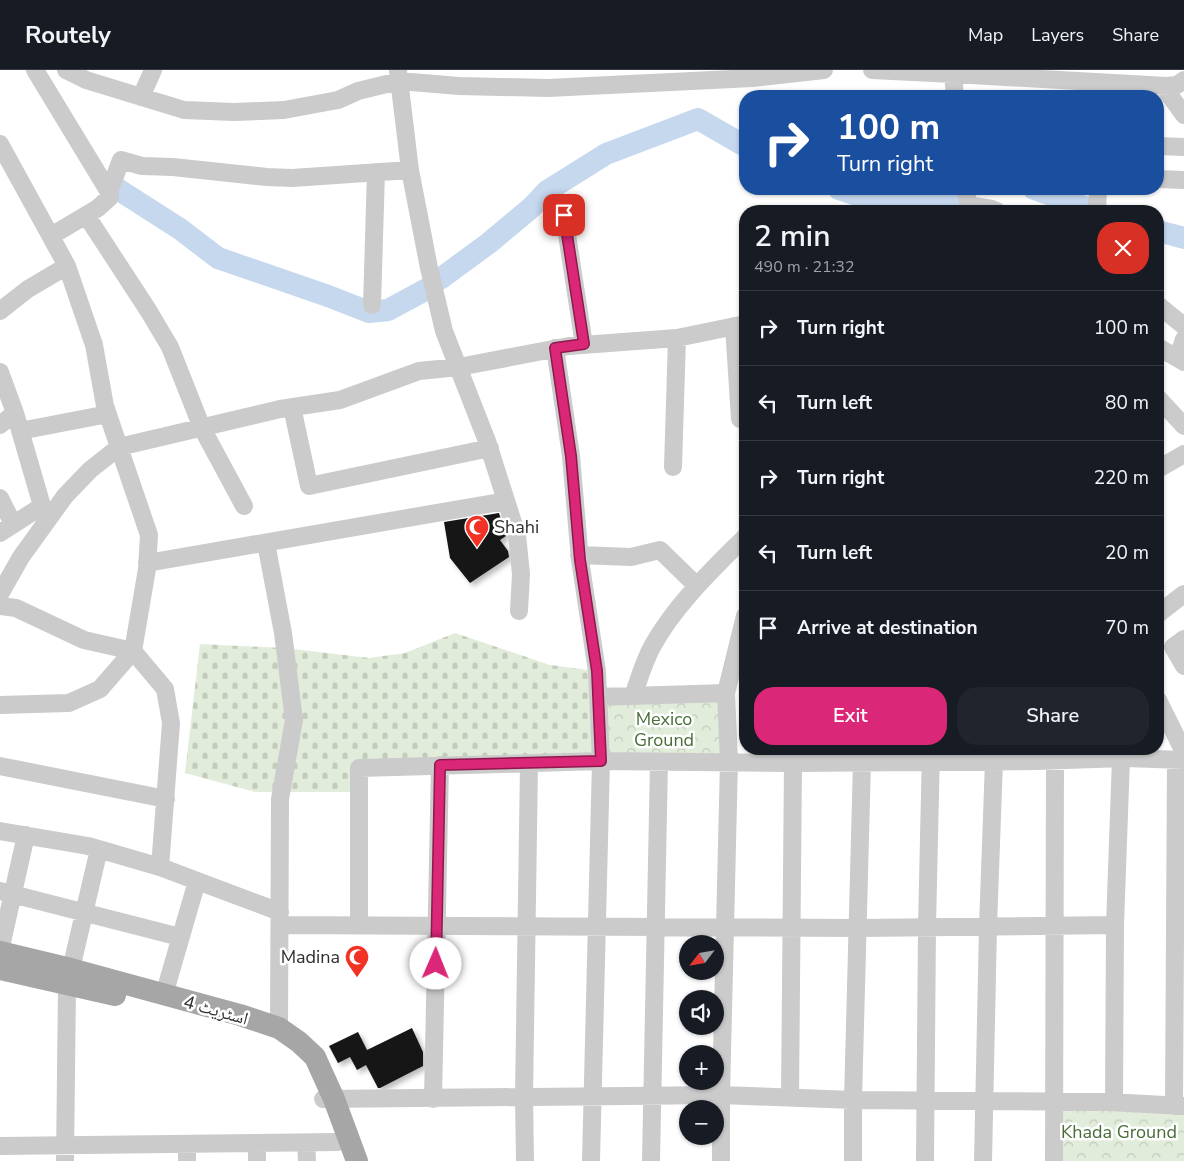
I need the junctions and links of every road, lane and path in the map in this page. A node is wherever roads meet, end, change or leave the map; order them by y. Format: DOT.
graph roads {
  1 [pos="35,70"];
  2 [pos="66,70"];
  3 [pos="153,70"];
  4 [pos="824,70"];
  5 [pos="872,70"];
  6 [pos="974,73"];
  7 [pos="953,74"];
  8 [pos="398,75"];
  9 [pos="1184,80"];
  10 [pos="1163,86"];
  11 [pos="1099,89"];
  12 [pos="954,90"];
  13 [pos="141,97"];
  14 [pos="1184,115"];
  15 [pos="0,144"];
  16 [pos="1164,146"];
  17 [pos="1184,147"];
  18 [pos="410,170"];
  19 [pos="376,172"];
  20 [pos="1164,179"];
  21 [pos="1184,180"];
  22 [pos="109,192"];
  23 [pos="86,215"];
  24 [pos="564,215"];
  25 [pos="51,236"];
  26 [pos="67,266"];
  27 [pos="372,305"];
  28 [pos="0,310"];
  29 [pos="1164,311"];
  30 [pos="739,325"];
  31 [pos="1184,326"];
  32 [pos="677,338"];
  33 [pos="1184,339"];
  34 [pos="584,344"];
  35 [pos="555,348"];
  36 [pos="1164,350"];
  37 [pos="1181,360"];
  38 [pos="459,367"];
  39 [pos="0,372"];
  40 [pos="1164,404"];
  41 [pos="292,407"];
  42 [pos="15,413"];
  43 [pos="108,414"];
  44 [pos="0,425"];
  45 [pos="1184,426"];
  46 [pos="202,428"];
  47 [pos="20,431"];
  48 [pos="118,448"];
  49 [pos="490,448"];
  50 [pos="1184,454"];
  51 [pos="1164,466"];
  52 [pos="673,467"];
  53 [pos="0,498"];
  54 [pos="506,501"];
  55 [pos="244,506"];
  56 [pos="45,512"];
  57 [pos="6,528"];
  58 [pos="739,542"];
  59 [pos="266,543"];
  60 [pos="579,555"];
  61 [pos="147,563"];
  62 [pos="697,586"];
  63 [pos="0,594"];
  64 [pos="1184,594"];
  65 [pos="0,606"];
  66 [pos="1164,609"];
  67 [pos="519,611"];
  68 [pos="1184,639"];
  69 [pos="134,651"];
  70 [pos="739,653"];
  71 [pos="1184,666"];
  72 [pos="726,693"];
  73 [pos="633,696"];
  74 [pos="598,697"];
  75 [pos="0,705"];
  76 [pos="1164,715"];
  77 [pos="931,755"];
  78 [pos="974,755"];
  79 [pos="1053,755"];
  80 [pos="1129,755"];
  81 [pos="810,756"];
  82 [pos="1181,757"];
  83 [pos="601,761"];
  84 [pos="729,761"];
  85 [pos="994,761"];
  86 [pos="659,762"];
  87 [pos="862,762"];
  88 [pos="792,763"];
  89 [pos="529,764"];
  90 [pos="440,765"];
  91 [pos="0,766"];
  92 [pos="166,799"];
  93 [pos="0,831"];
  94 [pos="26,835"];
  95 [pos="99,849"];
  96 [pos="160,867"];
  97 [pos="197,881"];
  98 [pos="6,893"];
  99 [pos="84,912"];
  100 [pos="280,919"];
  101 [pos="359,925"];
  102 [pos="437,925"];
  103 [pos="1116,925"];
  104 [pos="527,926"];
  105 [pos="597,926"];
  106 [pos="1055,926"];
  107 [pos="656,927"];
  108 [pos="725,927"];
  109 [pos="988,927"];
  110 [pos="791,928"];
  111 [pos="859,928"];
  112 [pos="927,928"];
  113 [pos="180,937"];
  114 [pos="0,952"];
  115 [pos="0,969"];
  116 [pos="69,977"];
  117 [pos="164,995"];
  118 [pos="279,1028"];
  119 [pos="721,1095"];
  120 [pos="653,1096"];
  121 [pos="524,1097"];
  122 [pos="593,1097"];
  123 [pos="790,1098"];
  124 [pos="329,1099"];
  125 [pos="433,1099"];
  126 [pos="853,1100"];
  127 [pos="924,1100"];
  128 [pos="985,1101"];
  129 [pos="1054,1101"];
  130 [pos="1114,1102"];
  131 [pos="1179,1106"];
  132 [pos="306,1143"];
  133 [pos="0,1146"];
  134 [pos="340,1151"];
  135 [pos="257,1152"];
  136 [pos="65,1153"];
  137 [pos="132,1153"];
  138 [pos="187,1153"];
  139 [pos="307,1161"];
  140 [pos="357,1161"];
  141 [pos="525,1161"];
  142 [pos="591,1161"];
  143 [pos="651,1161"];
  144 [pos="721,1161"];
  145 [pos="853,1161"];
  146 [pos="925,1161"];
  147 [pos="983,1161"];
  148 [pos="1054,1161"];
  1 -- 22 [label="street"];
  2 -- 13 [label="street"];
  3 -- 13 [label="street"];
  4 -- 8 [label="street"];
  5 -- 7 [label="street"];
  6 -- 7 [label="street"];
  6 -- 11 [label="street"];
  7 -- 12 [label="street"];
  8 -- 13 [label="street"];
  8 -- 18 [label="street"];
  9 -- 10 [label="street"];
  10 -- 11 [label="street"];
  10 -- 14 [label="street"];
  15 -- 25 [label="street"];
  16 -- 17 [label="street"];
  18 -- 19 [label="street"];
  18 -- 38 [label="street"];
  19 -- 22 [label="street"];
  19 -- 27 [label="street"];
  20 -- 21 [label="street"];
  22 -- 23 [label="street"];
  23 -- 25 [label="street"];
  23 -- 46 [label="street"];
  24 -- 34 [label="street"];
  25 -- 26 [label="street"];
  26 -- 28 [label="street"];
  26 -- 43 [label="street"];
  29 -- 31 [label="street"];
  30 -- 32 [label="street"];
  32 -- 34 [label="street"];
  32 -- 52 [label="street"];
  33 -- 37 [label="street"];
  34 -- 35 [label="street"];
  35 -- 38 [label="street"];
  35 -- 60 [label="street"];
  36 -- 37 [label="street"];
  38 -- 41 [label="street"];
  38 -- 49 [label="street"];
  39 -- 42 [label="street"];
  40 -- 45 [label="street"];
  41 -- 46 [label="street"];
  41 -- 49 [label="street"];
  42 -- 44 [label="street"];
  42 -- 47 [label="street"];
  43 -- 47 [label="street"];
  43 -- 48 [label="street"];
  46 -- 48 [label="street"];
  46 -- 55 [label="street"];
  47 -- 56 [label="street"];
  48 -- 56 [label="street"];
  48 -- 61 [label="street"];
  49 -- 54 [label="street"];
  50 -- 51 [label="street"];
  53 -- 57 [label="street"];
  54 -- 59 [label="street"];
  54 -- 67 [label="street"];
  56 -- 57 [label="street"];
  56 -- 63 [label="street"];
  58 -- 62 [label="street"];
  59 -- 61 [label="street"];
  59 -- 100 [label="street"];
  60 -- 62 [label="street"];
  60 -- 74 [label="street"];
  61 -- 69 [label="street"];
  62 -- 73 [label="street"];
  64 -- 66 [label="street"];
  65 -- 69 [label="street"];
  68 -- 71 [label="street"];
  69 -- 75 [label="street"];
  69 -- 92 [label="street"];
  70 -- 72 [label="street"];
  72 -- 73 [label="street"];
  72 -- 84 [label="street"];
  73 -- 74 [label="street"];
  74 -- 83 [label="street"];
  76 -- 82 [label="street"];
  77 -- 78 [label="street"];
  77 -- 87 [label="street"];
  77 -- 112 [label="street"];
  78 -- 85 [label="street"];
  79 -- 85 [label="street"];
  79 -- 106 [label="street"];
  80 -- 82 [label="street"];
  80 -- 103 [label="street"];
  81 -- 87 [label="street"];
  81 -- 88 [label="street"];
  82 -- 131 [label="street"];
  83 -- 86 [label="street"];
  83 -- 89 [label="street"];
  83 -- 105 [label="street"];
  84 -- 86 [label="street"];
  84 -- 88 [label="street"];
  84 -- 108 [label="street"];
  85 -- 109 [label="street"];
  86 -- 107 [label="street"];
  87 -- 111 [label="street"];
  88 -- 110 [label="street"];
  89 -- 90 [label="street"];
  89 -- 104 [label="street"];
  90 -- 101 [label="street"];
  90 -- 102 [label="street"];
  91 -- 92 [label="street"];
  92 -- 96 [label="street"];
  93 -- 94 [label="street"];
  94 -- 95 [label="street"];
  94 -- 98 [label="street"];
  95 -- 96 [label="street"];
  95 -- 99 [label="street"];
  96 -- 97 [label="street"];
  97 -- 100 [label="street"];
  97 -- 113 [label="street"];
  98 -- 99 [label="street"];
  98 -- 114 [label="street"];
  99 -- 113 [label="street"];
  99 -- 116 [label="street"];
  100 -- 101 [label="street"];
  100 -- 118 [label="street"];
  101 -- 102 [label="street"];
  102 -- 104 [label="street"];
  102 -- 125 [label="street"];
  103 -- 106 [label="street"];
  103 -- 130 [label="street"];
  104 -- 105 [label="street"];
  104 -- 121 [label="street"];
  105 -- 107 [label="street"];
  105 -- 122 [label="street"];
  106 -- 109 [label="street"];
  106 -- 129 [label="street"];
  107 -- 108 [label="street"];
  107 -- 120 [label="street"];
  108 -- 110 [label="street"];
  108 -- 119 [label="street"];
  109 -- 112 [label="street"];
  109 -- 128 [label="street"];
  110 -- 111 [label="street"];
  110 -- 123 [label="street"];
  111 -- 112 [label="street"];
  111 -- 126 [label="street"];
  112 -- 127 [label="street"];
  113 -- 117 [label="street"];
  114 -- 116 [label="main road, اسٹریٹ 4"];
  115 -- 116 [label="main road, اسٹریٹ 4"];
  116 -- 117 [label="main road, اسٹریٹ 4"];
  116 -- 124 [label="main road, اسٹریٹ 4"];
  116 -- 136 [label="street"];
  117 -- 118 [label="main road, اسٹریٹ 4"];
  118 -- 124 [label="main road, اسٹریٹ 4"];
  119 -- 120 [label="street"];
  119 -- 123 [label="street"];
  119 -- 144 [label="street"];
  120 -- 122 [label="street"];
  120 -- 143 [label="street"];
  121 -- 122 [label="street"];
  121 -- 125 [label="street"];
  121 -- 141 [label="street"];
  122 -- 142 [label="street"];
  123 -- 126 [label="street"];
  124 -- 125 [label="street"];
  124 -- 134 [label="main road, اسٹریٹ 4"];
  124 -- 140 [label="main road, اسٹریٹ 4"];
  126 -- 127 [label="street"];
  126 -- 145 [label="street"];
  127 -- 128 [label="street"];
  127 -- 146 [label="street"];
  128 -- 129 [label="street"];
  128 -- 147 [label="street"];
  129 -- 130 [label="street"];
  129 -- 148 [label="street"];
  130 -- 131 [label="street"];
  132 -- 134 [label="street"];
  132 -- 135 [label="street"];
  132 -- 139 [label="street"];
  133 -- 136 [label="street"];
  135 -- 138 [label="street"];
  136 -- 137 [label="street"];
  137 -- 138 [label="street"];
}
